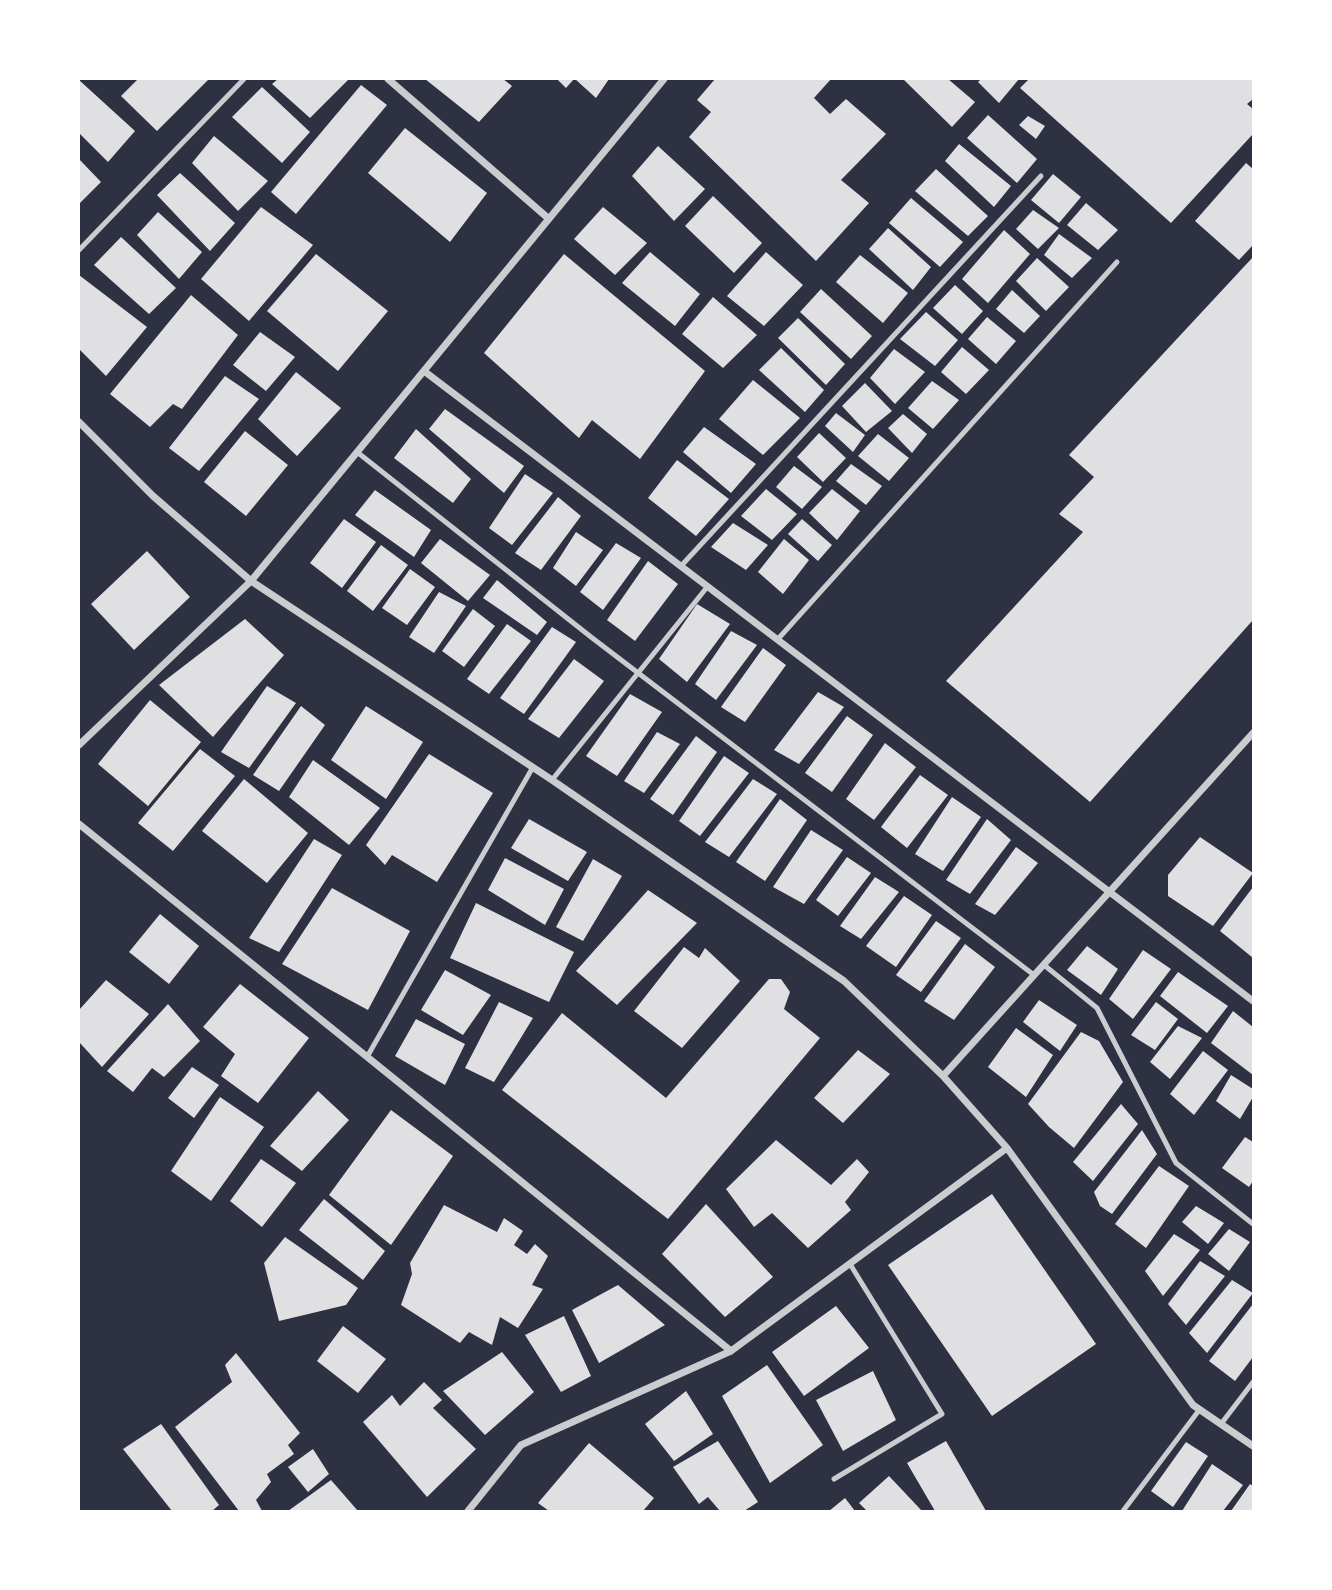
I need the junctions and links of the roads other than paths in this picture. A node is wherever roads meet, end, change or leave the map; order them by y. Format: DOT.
graph roads {
  1 [pos="244,79"];
  2 [pos="388,79"];
  3 [pos="664,79"];
  4 [pos="1041,176"];
  5 [pos="549,219"];
  6 [pos="79,250"];
  7 [pos="1117,262"];
  8 [pos="424,371"];
  9 [pos="79,422"];
  10 [pos="356,452"];
  11 [pos="681,566"];
  12 [pos="251,581"];
  13 [pos="708,586"];
  14 [pos="778,639"];
  15 [pos="638,672"];
  16 [pos="1253,733"];
  17 [pos="79,745"];
  18 [pos="533,767"];
  19 [pos="552,780"];
  20 [pos="79,824"];
  21 [pos="1110,891"];
  22 [pos="1044,965"];
  23 [pos="1034,975"];
  24 [pos="1253,1001"];
  25 [pos="367,1057"];
  26 [pos="943,1076"];
  27 [pos="1007,1148"];
  28 [pos="1253,1224"];
  29 [pos="850,1264"];
  30 [pos="731,1351"];
  31 [pos="1253,1382"];
  32 [pos="1200,1409"];
  33 [pos="1221,1424"];
  34 [pos="1253,1446"];
  35 [pos="834,1479"];
  36 [pos="468,1511"];
  37 [pos="1124,1511"];
  1 -- 6 [label="lane"];
  2 -- 5 [label="street"];
  3 -- 5 [label="street"];
  4 -- 11 [label="lane"];
  5 -- 8 [label="street"];
  7 -- 14 [label="lane"];
  8 -- 10 [label="street"];
  8 -- 11 [label="street"];
  9 -- 12 [label="street"];
  10 -- 12 [label="street"];
  10 -- 15 [label="lane"];
  11 -- 13 [label="street"];
  12 -- 17 [label="street"];
  12 -- 18 [label="street"];
  13 -- 14 [label="street"];
  13 -- 15 [label="lane"];
  14 -- 21 [label="street"];
  15 -- 19 [label="lane"];
  15 -- 23 [label="lane"];
  16 -- 21 [label="street"];
  18 -- 19 [label="street"];
  18 -- 25 [label="lane"];
  19 -- 26 [label="street"];
  20 -- 25 [label="street"];
  21 -- 22 [label="street"];
  21 -- 24 [label="street"];
  22 -- 23 [label="street"];
  22 -- 28 [label="lane"];
  23 -- 26 [label="street"];
  25 -- 30 [label="street"];
  26 -- 27 [label="street"];
  27 -- 29 [label="street"];
  27 -- 32 [label="street"];
  29 -- 30 [label="street"];
  29 -- 35 [label="lane"];
  30 -- 36 [label="street"];
  31 -- 33 [label="lane"];
  32 -- 33 [label="street"];
  32 -- 37 [label="lane"];
  33 -- 34 [label="street"];
}
